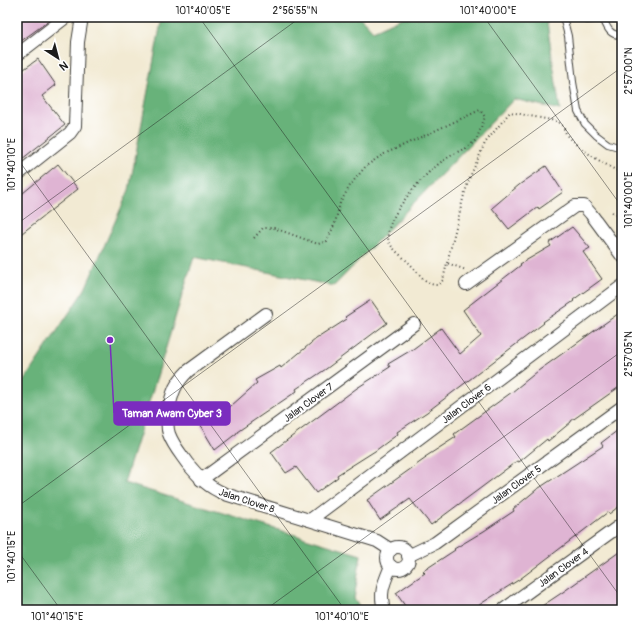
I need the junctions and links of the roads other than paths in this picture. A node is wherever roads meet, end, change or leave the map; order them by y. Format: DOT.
graph roads {
  1 [pos="66,17"];
  2 [pos="82,17"];
  3 [pos="563,17"];
  4 [pos="585,17"];
  5 [pos="622,35"];
  6 [pos="17,54"];
  7 [pos="622,148"];
  8 [pos="17,175"];
  9 [pos="622,256"];
  10 [pos="466,284"];
  11 [pos="622,286"];
  12 [pos="266,314"];
  13 [pos="414,324"];
  14 [pos="622,407"];
  15 [pos="201,480"];
  16 [pos="310,520"];
  17 [pos="622,524"];
  18 [pos="391,550"];
  19 [pos="408,556"];
  20 [pos="391,566"];
  21 [pos="384,610"];
  22 [pos="503,610"];
  1 -- 6 [label="street"];
  2 -- 8 [label="street"];
  3 -- 7 [label="lane"];
  4 -- 5 [label="lane"];
  9 -- 10 [label="street"];
  11 -- 16 [label="street, Jalan Clover 6"];
  12 -- 15 [label="street, Jalan Clover 8"];
  13 -- 15 [label="street, Jalan Clover 7"];
  14 -- 19 [label="street, Jalan Clover 5"];
  15 -- 16 [label="street, Jalan Clover 8"];
  16 -- 18 [label="street, Jalan Clover 8"];
  17 -- 22 [label="street, Jalan Clover 4"];
  18 -- 19 [label="street"];
  18 -- 20 [label="street"];
  19 -- 20 [label="street"];
  20 -- 21 [label="street"];
}
